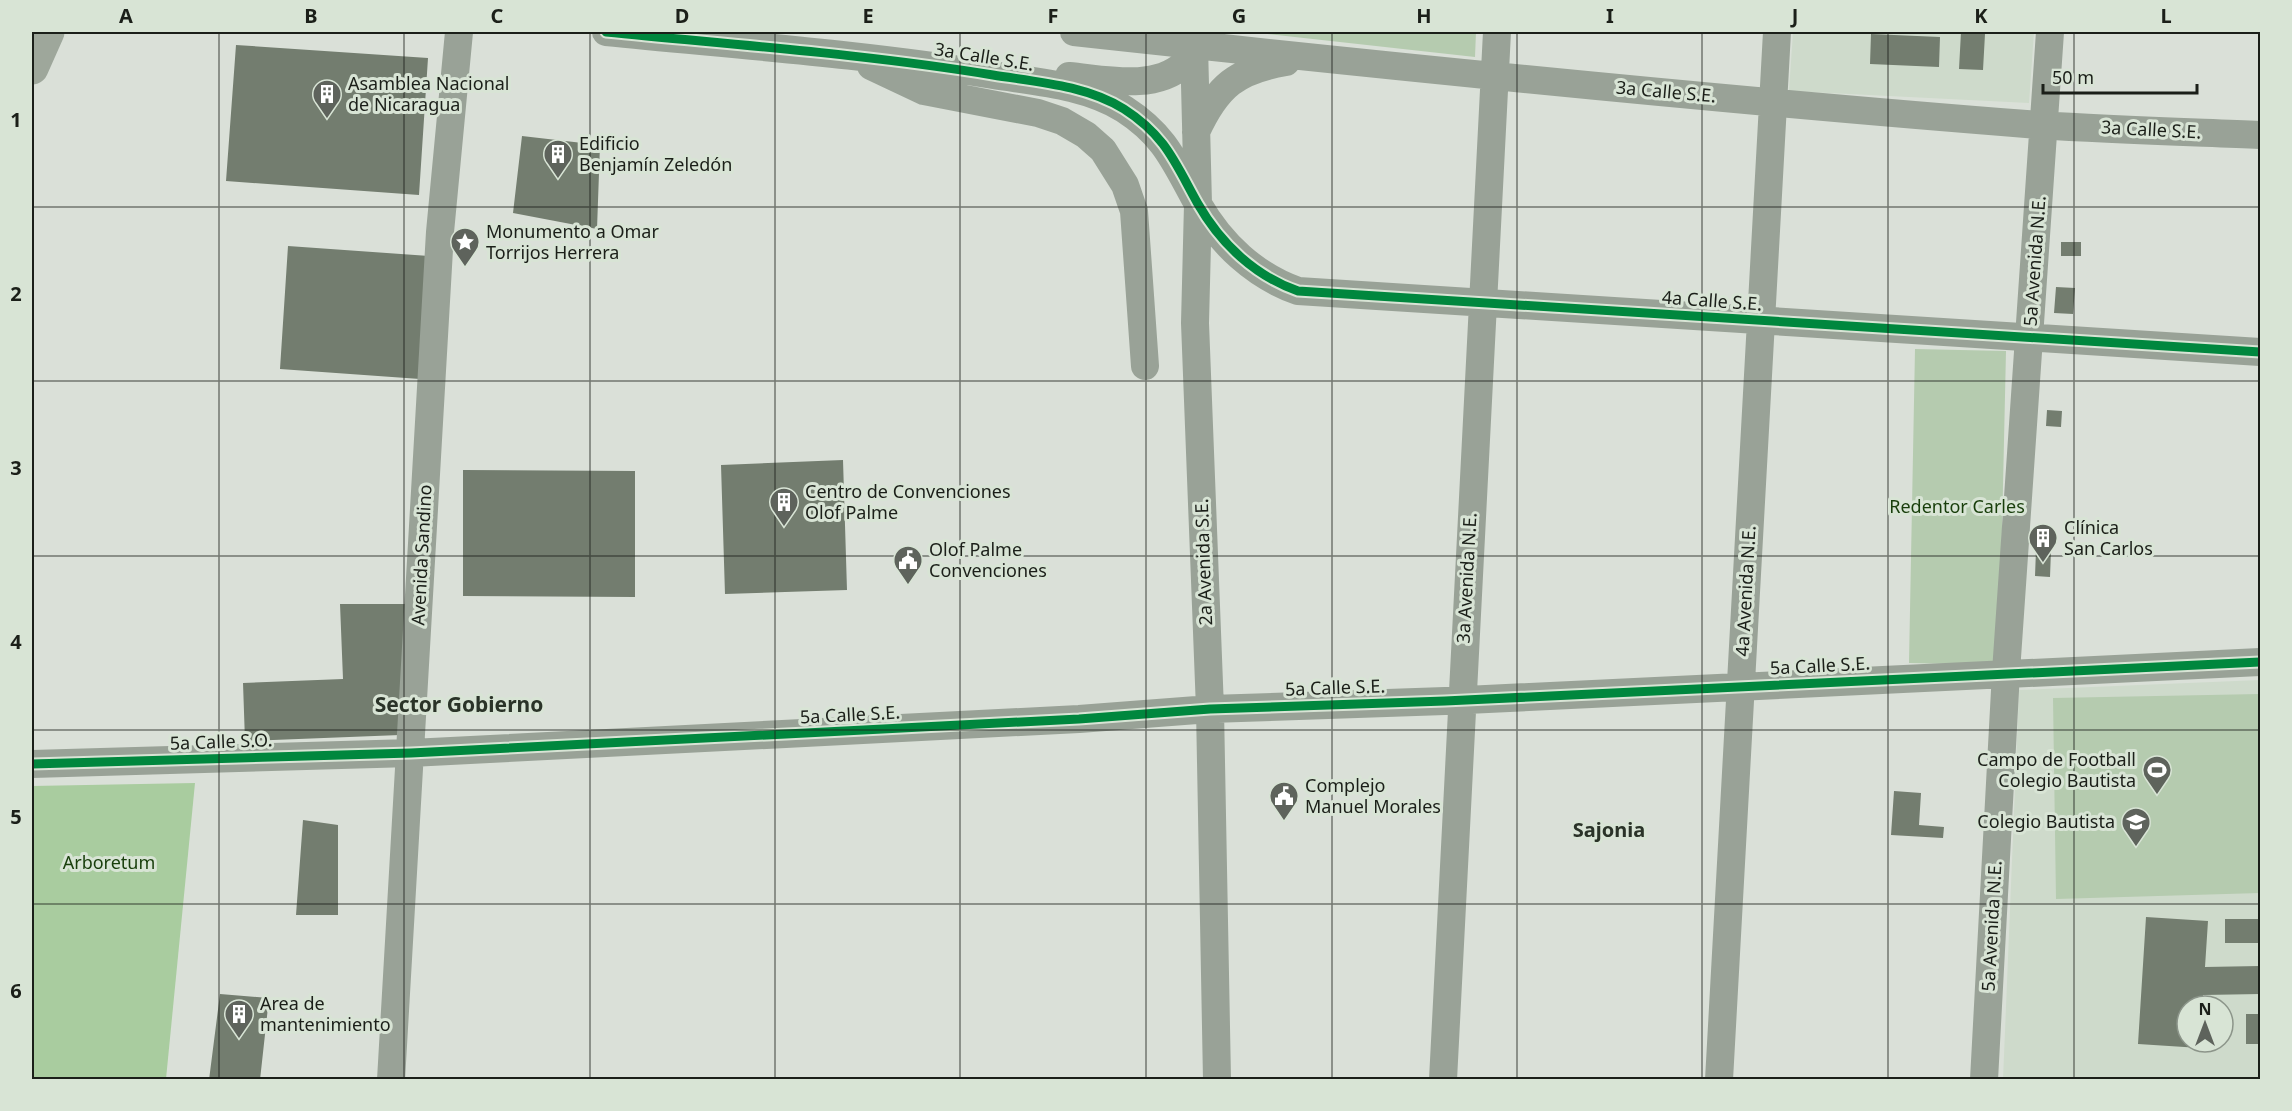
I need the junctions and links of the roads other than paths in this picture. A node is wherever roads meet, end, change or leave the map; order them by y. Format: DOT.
graph roads {
  1 [pos="48,32"];
  2 [pos="459,32"];
  3 [pos="606,32"];
  4 [pos="1074,32"];
  5 [pos="1497,32"];
  6 [pos="1777,32"];
  7 [pos="2050,32"];
  8 [pos="1194,45"];
  9 [pos="850,57"];
  10 [pos="1318,58"];
  11 [pos="935,66"];
  12 [pos="32,68"];
  13 [pos="1494,76"];
  14 [pos="1775,102"];
  15 [pos="2043,125"];
  16 [pos="1196,132"];
  17 [pos="2260,135"];
  18 [pos="1198,204"];
  19 [pos="1484,303"];
  20 [pos="1760,320"];
  21 [pos="2030,337"];
  22 [pos="2260,352"];
  23 [pos="1145,366"];
  24 [pos="2260,662"];
  25 [pos="2006,672"];
  26 [pos="1741,687"];
  27 [pos="1460,700"];
  28 [pos="1210,709"];
  29 [pos="411,753"];
  30 [pos="32,764"];
  31 [pos="391,1080"];
  32 [pos="1217,1080"];
  33 [pos="1443,1080"];
  34 [pos="1719,1080"];
  35 [pos="1984,1080"];
  1 -- 12 [label="highway"];
  2 -- 29 [label="street, Avenida Sandino"];
  3 -- 9 [label="street, 3a Calle S.E."];
  4 -- 8 [label="street, 3a Calle S.E."];
  5 -- 13 [label="street, 3a Avenida N.E."];
  6 -- 14 [label="street, 4a Avenida N.E."];
  7 -- 15 [label="street, 5a Avenida N.E."];
  8 -- 10 [label="street, 3a Calle S.E."];
  8 -- 11 [label="street"];
  8 -- 16 [label="street, 2a Avenida S.E."];
  9 -- 11 [label="street, 3a Calle S.E."];
  9 -- 23 [label="street"];
  10 -- 13 [label="street, 3a Calle S.E."];
  10 -- 16 [label="street"];
  11 -- 18 [label="street, 3a Calle S.E."];
  13 -- 14 [label="street, 3a Calle S.E."];
  13 -- 19 [label="street, 3a Avenida N.E."];
  14 -- 15 [label="street, 3a Calle S.E."];
  14 -- 20 [label="street, 4a Avenida N.E."];
  15 -- 17 [label="street, 3a Calle S.E."];
  15 -- 21 [label="street, 5a Avenida N.E."];
  16 -- 18 [label="street, 2a Avenida S.E."];
  18 -- 19 [label="street, 4a Calle S.E."];
  18 -- 28 [label="street, 2a Avenida S.E."];
  19 -- 20 [label="street, 4a Calle S.E."];
  19 -- 27 [label="street, 3a Avenida N.E."];
  20 -- 21 [label="street, 4a Calle S.E."];
  20 -- 26 [label="street, 4a Avenida N.E."];
  21 -- 22 [label="street, 4a Calle S.E."];
  21 -- 25 [label="street, 5a Avenida N.E."];
  24 -- 25 [label="street, 5a Calle S.E."];
  25 -- 26 [label="street, 5a Calle S.E."];
  25 -- 35 [label="street, 5a Avenida N.E."];
  26 -- 27 [label="street, 5a Calle S.E."];
  26 -- 34 [label="street, 4a Avenida N.E."];
  27 -- 28 [label="street, 5a Calle S.E."];
  27 -- 33 [label="street, 3a Avenida N.E."];
  28 -- 29 [label="street, 5a Calle S.E."];
  28 -- 32 [label="street, 2a Avenida S.E."];
  29 -- 30 [label="street, 5a Calle S.O."];
  29 -- 31 [label="street, Avenida Sandino"];
}
